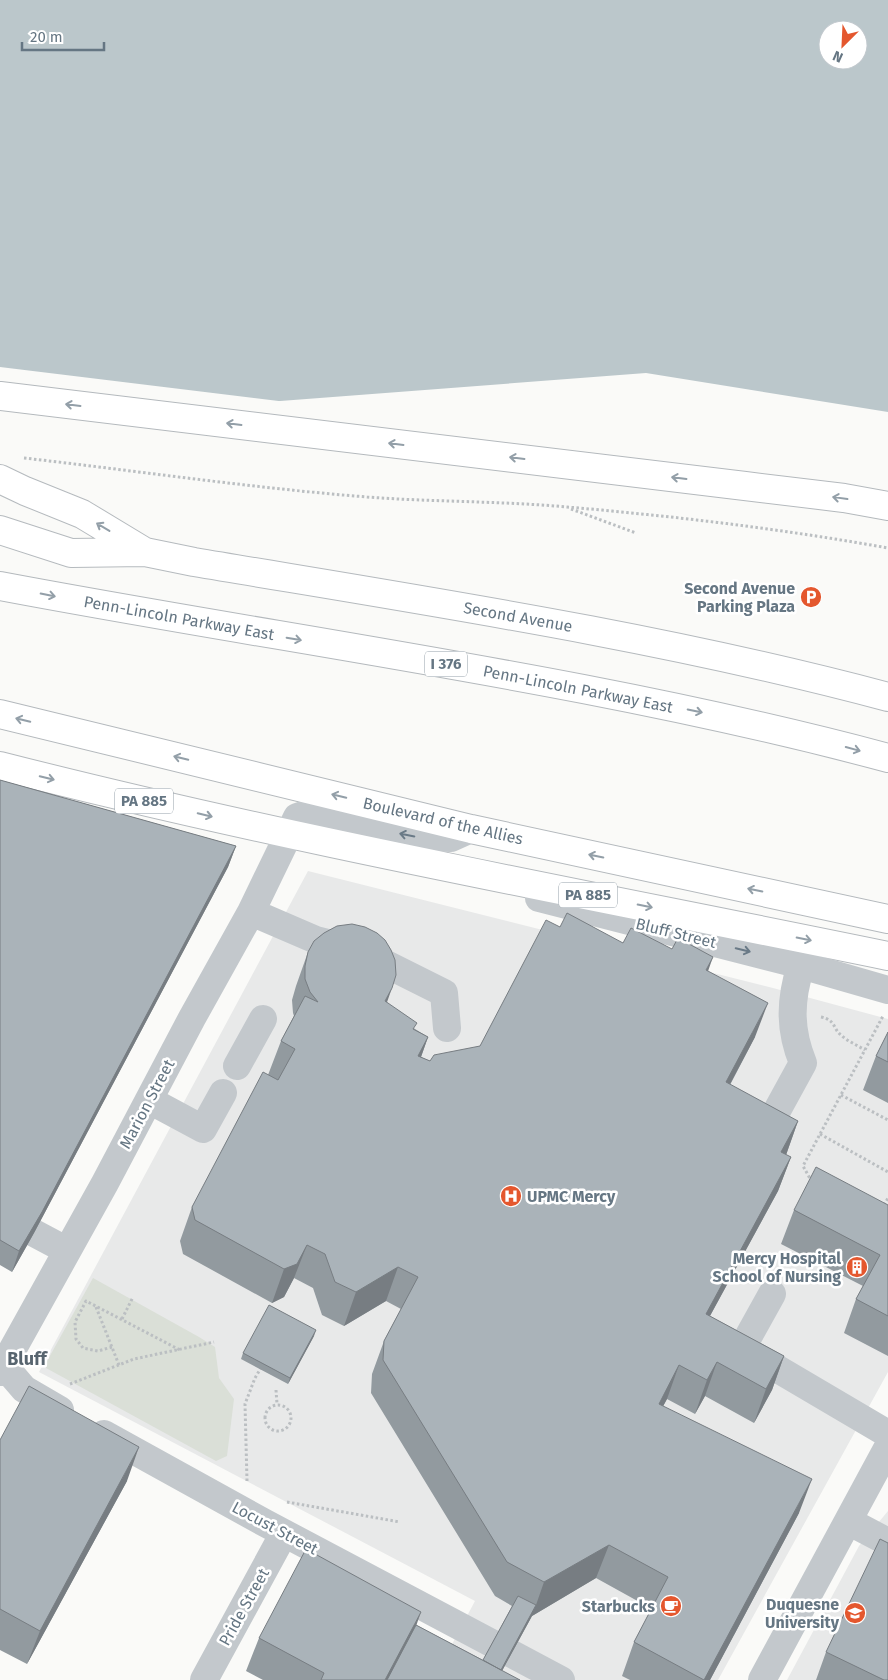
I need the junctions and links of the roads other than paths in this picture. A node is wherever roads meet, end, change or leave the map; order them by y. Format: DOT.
graph roads {
  1 [pos="0,396"];
  2 [pos="0,478"];
  3 [pos="888,506"];
  4 [pos="0,530"];
  5 [pos="145,552"];
  6 [pos="0,586"];
  7 [pos="888,697"];
  8 [pos="0,714"];
  9 [pos="888,758"];
  10 [pos="0,766"];
  11 [pos="471,829"];
  12 [pos="288,834"];
  13 [pos="251,912"];
  14 [pos="888,919"];
  15 [pos="888,956"];
  16 [pos="801,965"];
  17 [pos="887,1000"];
  18 [pos="262,1020"];
  19 [pos="447,1028"];
  20 [pos="237,1066"];
  21 [pos="223,1093"];
  22 [pos="149,1100"];
  23 [pos="774,1116"];
  24 [pos="34,1233"];
  25 [pos="66,1250"];
  26 [pos="772,1294"];
  27 [pos="1,1366"];
  28 [pos="888,1434"];
  29 [pos="888,1448"];
  30 [pos="848,1521"];
  31 [pos="284,1533"];
  32 [pos="888,1542"];
  33 [pos="204,1680"];
  34 [pos="560,1680"];
  35 [pos="762,1680"];
  3 -- 1 [label="main road, one-way"];
  5 -- 2 [label="main road, Second Avenue, one-way"];
  4 -- 5 [label="main road, Second Avenue"];
  5 -- 7 [label="main road, Second Avenue"];
  6 -- 9 [label="main road, Penn-Lincoln Parkway East / I 376, one-way"];
  11 -- 8 [label="main road, Boulevard of the Allies / PA 885, one-way"];
  10 -- 12 [label="main road, PA 885, one-way"];
  11 -- 12 [label="street, Marion Street, one-way"];
  14 -- 11 [label="main road, Boulevard of the Allies / PA 885, one-way"];
  12 -- 13 [label="street, Marion Street"];
  12 -- 15 [label="main road, PA 885, one-way"];
  12 -- 16 [label="street, Bluff Street, one-way"];
  13 -- 19 [label="street"];
  13 -- 22 [label="street, Marion Street"];
  16 -- 17 [label="street, Bluff Street"];
  16 -- 23 [label="street"];
  18 -- 20 [label="street"];
  21 -- 22 [label="street"];
  22 -- 25 [label="street, Marion Street"];
  24 -- 25 [label="street"];
  25 -- 27 [label="street, Marion Street"];
  26 -- 28 [label="street"];
  27 -- 31 [label="street, Locust Street"];
  29 -- 30 [label="street"];
  30 -- 32 [label="street"];
  30 -- 35 [label="street"];
  31 -- 33 [label="street, Pride Street"];
  31 -- 34 [label="street, Locust Street"];
}
